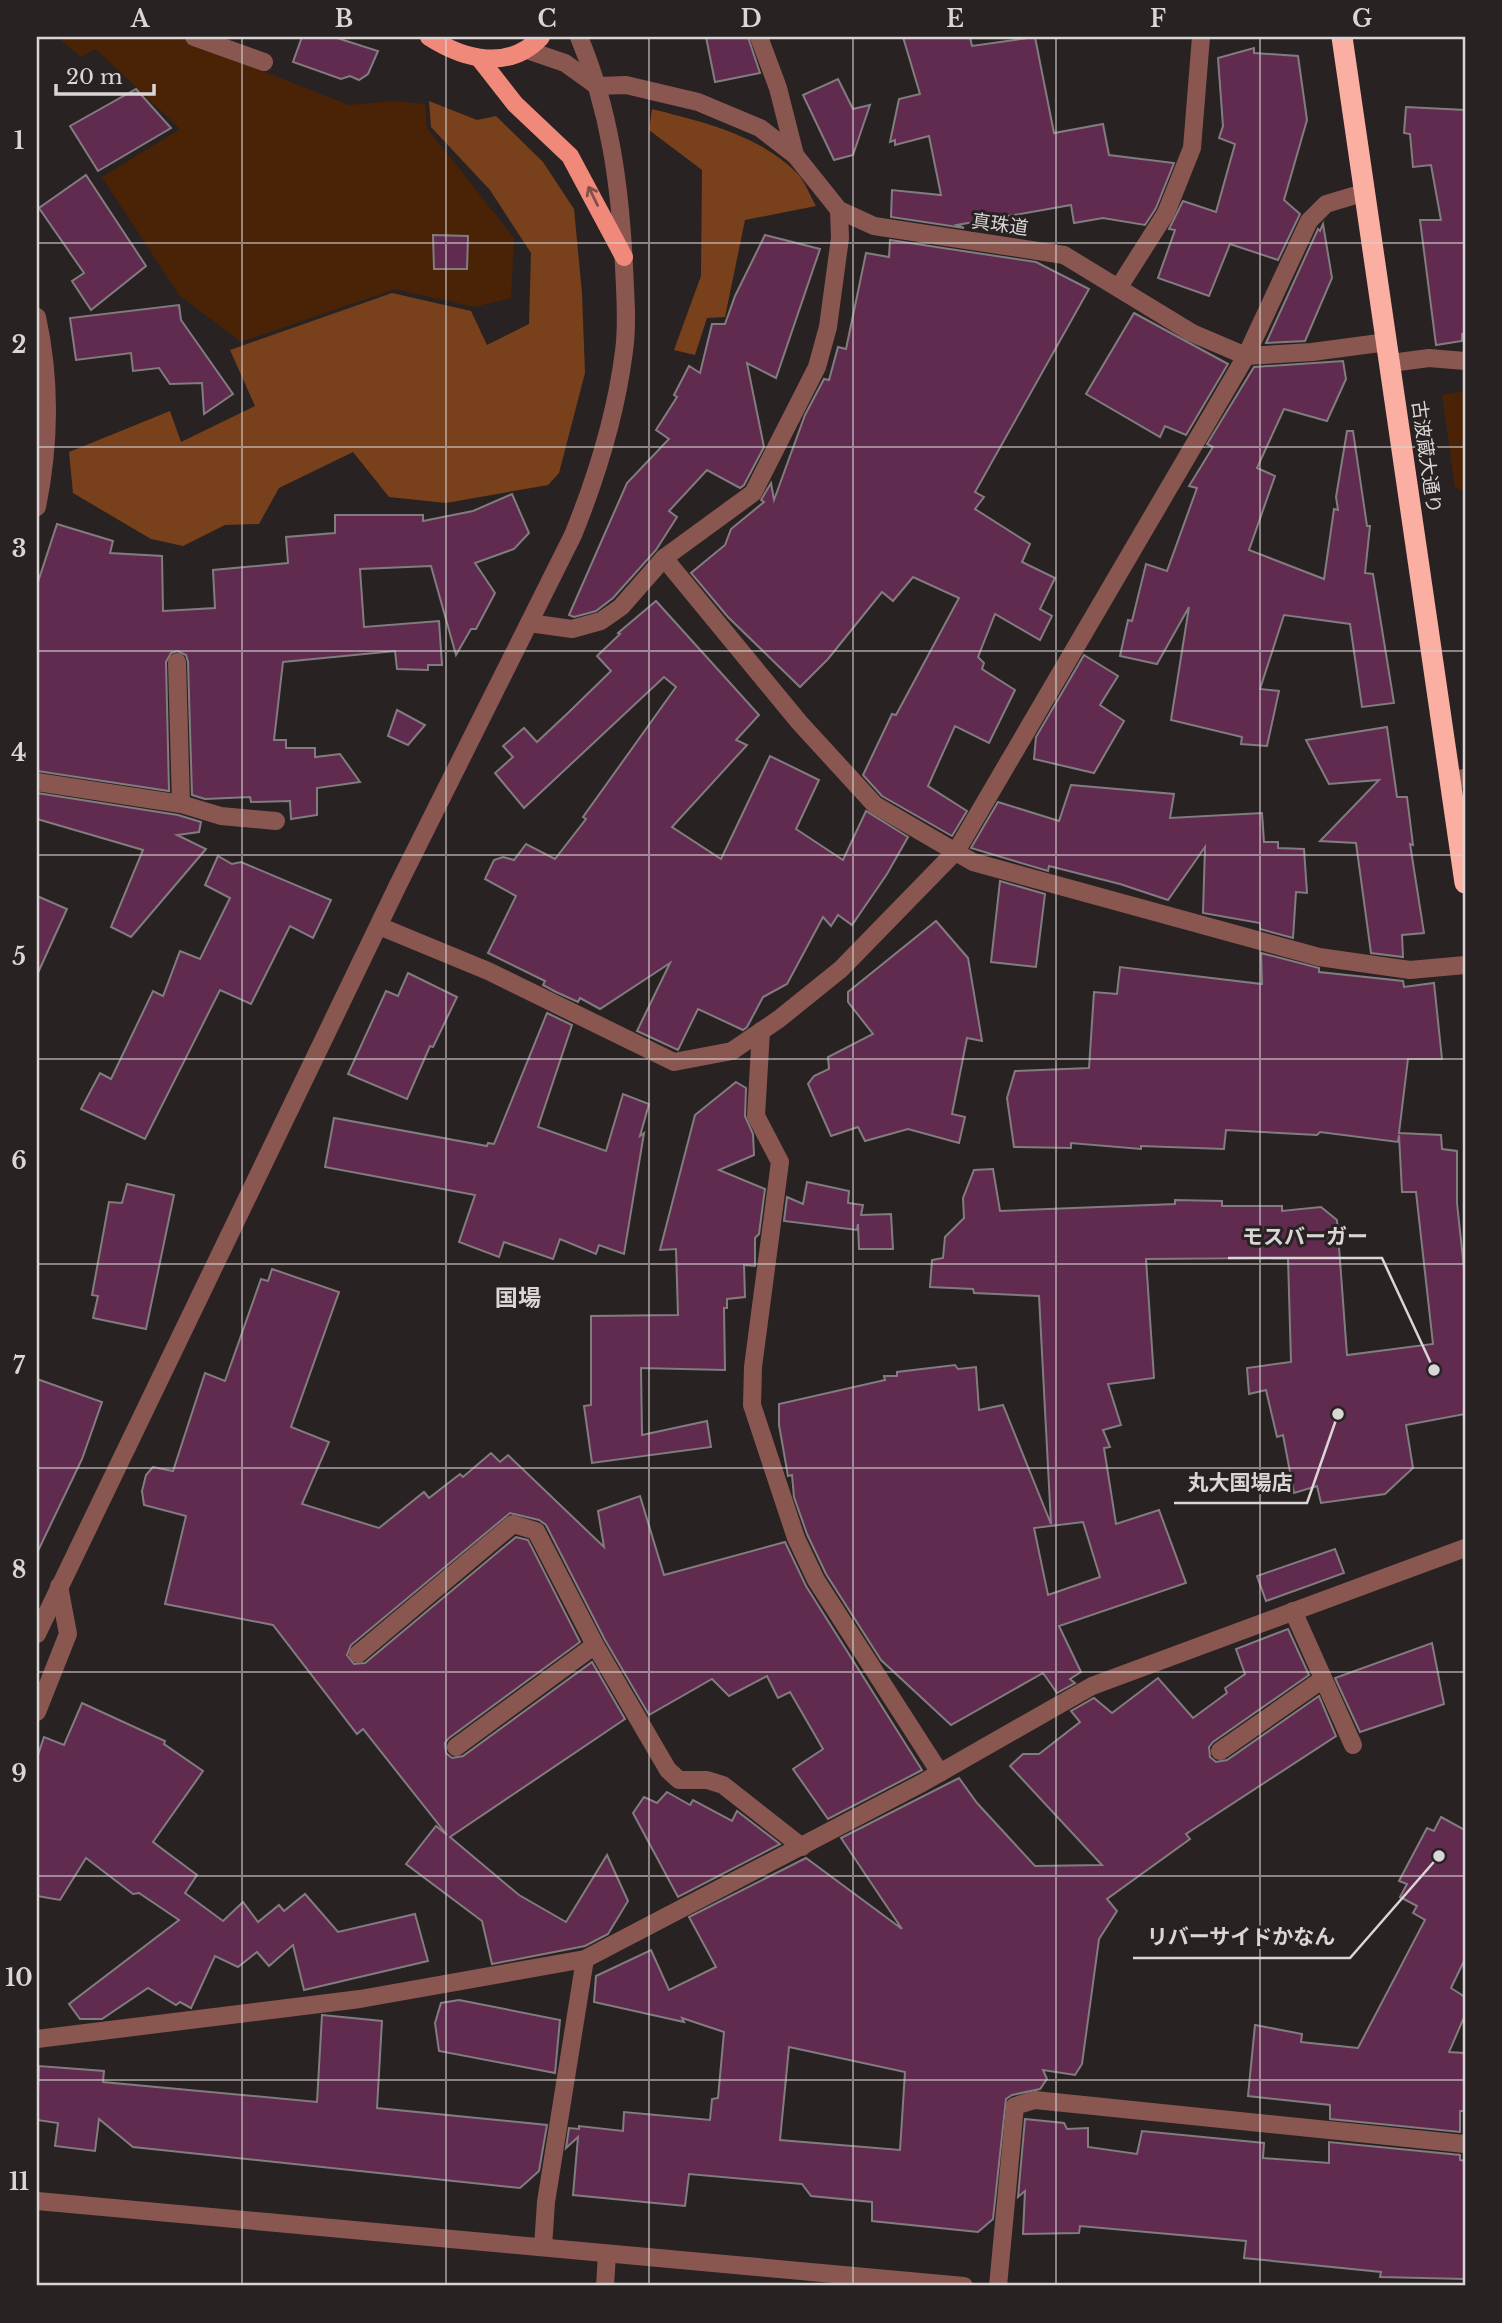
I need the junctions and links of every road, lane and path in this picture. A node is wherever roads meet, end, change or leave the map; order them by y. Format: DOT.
graph roads {
  1 [pos="194,37"];
  2 [pos="429,37"];
  3 [pos="541,37"];
  4 [pos="579,37"];
  5 [pos="759,37"];
  6 [pos="1201,37"];
  7 [pos="1342,37"];
  8 [pos="527,50"];
  9 [pos="478,58"];
  10 [pos="264,62"];
  11 [pos="597,86"];
  12 [pos="795,155"];
  13 [pos="1366,192"];
  14 [pos="839,209"];
  15 [pos="624,257"];
  16 [pos="1119,287"];
  17 [pos="37,317"];
  18 [pos="1389,352"];
  19 [pos="1246,356"];
  20 [pos="1465,361"];
  21 [pos="37,507"];
  22 [pos="664,558"];
  23 [pos="529,623"];
  24 [pos="177,662"];
  25 [pos="1458,779"];
  26 [pos="37,782"];
  27 [pos="181,804"];
  28 [pos="276,821"];
  29 [pos="957,850"];
  30 [pos="1465,883"];
  31 [pos="379,926"];
  32 [pos="1465,965"];
  33 [pos="761,1031"];
  34 [pos="1465,1549"];
  35 [pos="59,1586"];
  36 [pos="1293,1611"];
  37 [pos="37,1634"];
  38 [pos="595,1645"];
  39 [pos="358,1654"];
  40 [pos="1323,1679"];
  41 [pos="37,1712"];
  42 [pos="1353,1745"];
  43 [pos="456,1747"];
  44 [pos="1220,1751"];
  45 [pos="940,1773"];
  46 [pos="802,1847"];
  47 [pos="585,1959"];
  48 [pos="37,2039"];
  49 [pos="1465,2144"];
  50 [pos="37,2201"];
  51 [pos="543,2247"];
  52 [pos="607,2254"];
  53 [pos="605,2286"];
  54 [pos="964,2286"];
  55 [pos="998,2286"];
  1 -- 10 [label="street"];
  2 -- 9 [label="main road"];
  3 -- 8 [label="main road"];
  4 -- 11 [label="street"];
  5 -- 12 [label="street"];
  6 -- 16 [label="street"];
  7 -- 13 [label="highway, 古波蔵大通り"];
  8 -- 9 [label="main road"];
  8 -- 11 [label="street"];
  15 -- 9 [label="main road, one-way"];
  11 -- 12 [label="street, 真珠道"];
  11 -- 15 [label="street"];
  12 -- 14 [label="street, 真珠道"];
  13 -- 18 [label="highway, 古波蔵大通り"];
  13 -- 19 [label="street"];
  14 -- 16 [label="street, 真珠道"];
  14 -- 22 [label="street"];
  15 -- 23 [label="street"];
  16 -- 19 [label="street, 真珠道"];
  17 -- 21 [label="street"];
  18 -- 19 [label="street, 真珠道"];
  18 -- 20 [label="street, 真珠道"];
  18 -- 25 [label="highway, 古波蔵大通り"];
  19 -- 29 [label="street"];
  22 -- 23 [label="street"];
  22 -- 29 [label="street"];
  23 -- 31 [label="street"];
  24 -- 27 [label="street"];
  25 -- 30 [label="highway, 古波蔵大通り"];
  26 -- 27 [label="street"];
  27 -- 28 [label="street"];
  29 -- 32 [label="street"];
  29 -- 33 [label="street"];
  31 -- 33 [label="street"];
  31 -- 35 [label="street"];
  33 -- 45 [label="street"];
  34 -- 36 [label="street"];
  35 -- 37 [label="street"];
  35 -- 41 [label="street"];
  36 -- 40 [label="street"];
  36 -- 45 [label="street"];
  38 -- 39 [label="street"];
  38 -- 43 [label="street"];
  38 -- 46 [label="street"];
  40 -- 42 [label="street"];
  40 -- 44 [label="street"];
  45 -- 46 [label="street"];
  46 -- 47 [label="street"];
  47 -- 48 [label="street"];
  47 -- 51 [label="street"];
  49 -- 55 [label="street"];
  50 -- 51 [label="street"];
  51 -- 52 [label="street"];
  52 -- 53 [label="street"];
  52 -- 54 [label="street"];
}
